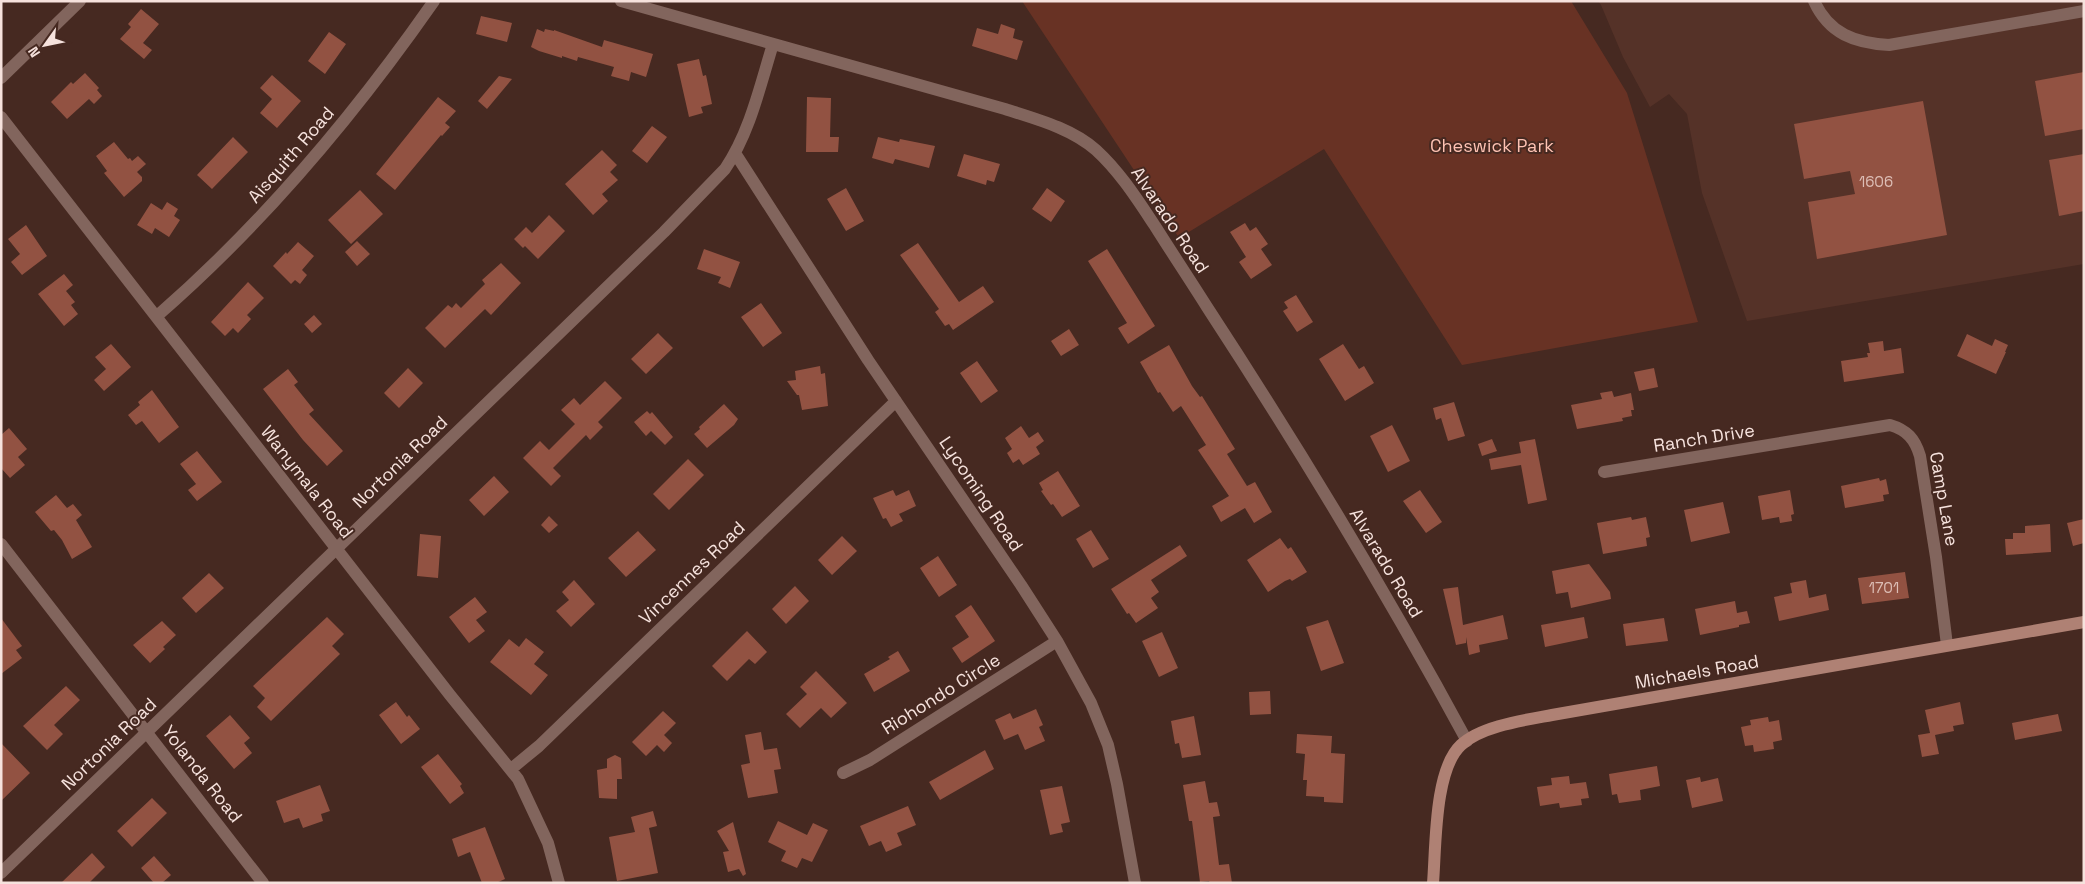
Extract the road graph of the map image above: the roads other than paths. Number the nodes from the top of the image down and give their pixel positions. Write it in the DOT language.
graph roads {
  1 [pos="80,1"];
  2 [pos="434,1"];
  3 [pos="621,1"];
  4 [pos="1814,1"];
  5 [pos="2084,11"];
  6 [pos="773,44"];
  7 [pos="1,78"];
  8 [pos="1,117"];
  9 [pos="735,153"];
  10 [pos="157,316"];
  11 [pos="896,401"];
  12 [pos="1810,438"];
  13 [pos="1604,472"];
  14 [pos="1,544"];
  15 [pos="336,548"];
  16 [pos="2084,622"];
  17 [pos="1057,641"];
  18 [pos="1947,645"];
  19 [pos="147,732"];
  20 [pos="1467,741"];
  21 [pos="511,768"];
  22 [pos="844,773"];
  23 [pos="1,873"];
  24 [pos="264,883"];
  25 [pos="559,883"];
  26 [pos="1135,883"];
  27 [pos="1433,883"];
  1 -- 7 [label="street"];
  2 -- 10 [label="street, Aisquith Road"];
  3 -- 6 [label="street, Alvarado Road"];
  4 -- 5 [label="street"];
  6 -- 9 [label="street, Nortonia Road"];
  6 -- 20 [label="street, Alvarado Road"];
  8 -- 10 [label="street, Wanymala Road"];
  9 -- 11 [label="street, Lycoming Road"];
  9 -- 15 [label="street, Nortonia Road"];
  10 -- 15 [label="street, Wanymala Road"];
  11 -- 17 [label="street, Lycoming Road"];
  11 -- 21 [label="street, Vincennes Road"];
  12 -- 13 [label="street, Ranch Drive"];
  12 -- 18 [label="street, Camp Lane"];
  14 -- 19 [label="street, Yolanda Road"];
  15 -- 19 [label="street, Nortonia Road"];
  15 -- 21 [label="street, Wanymala Road"];
  16 -- 18 [label="street, Michaels Road"];
  17 -- 22 [label="street, Riohondo Circle"];
  17 -- 26 [label="street, Lycoming Road"];
  18 -- 20 [label="street, Michaels Road"];
  19 -- 23 [label="street, Nortonia Road"];
  19 -- 24 [label="street, Yolanda Road"];
  20 -- 27 [label="street, Michaels Road"];
  21 -- 25 [label="street, Wanymala Road"];
}
